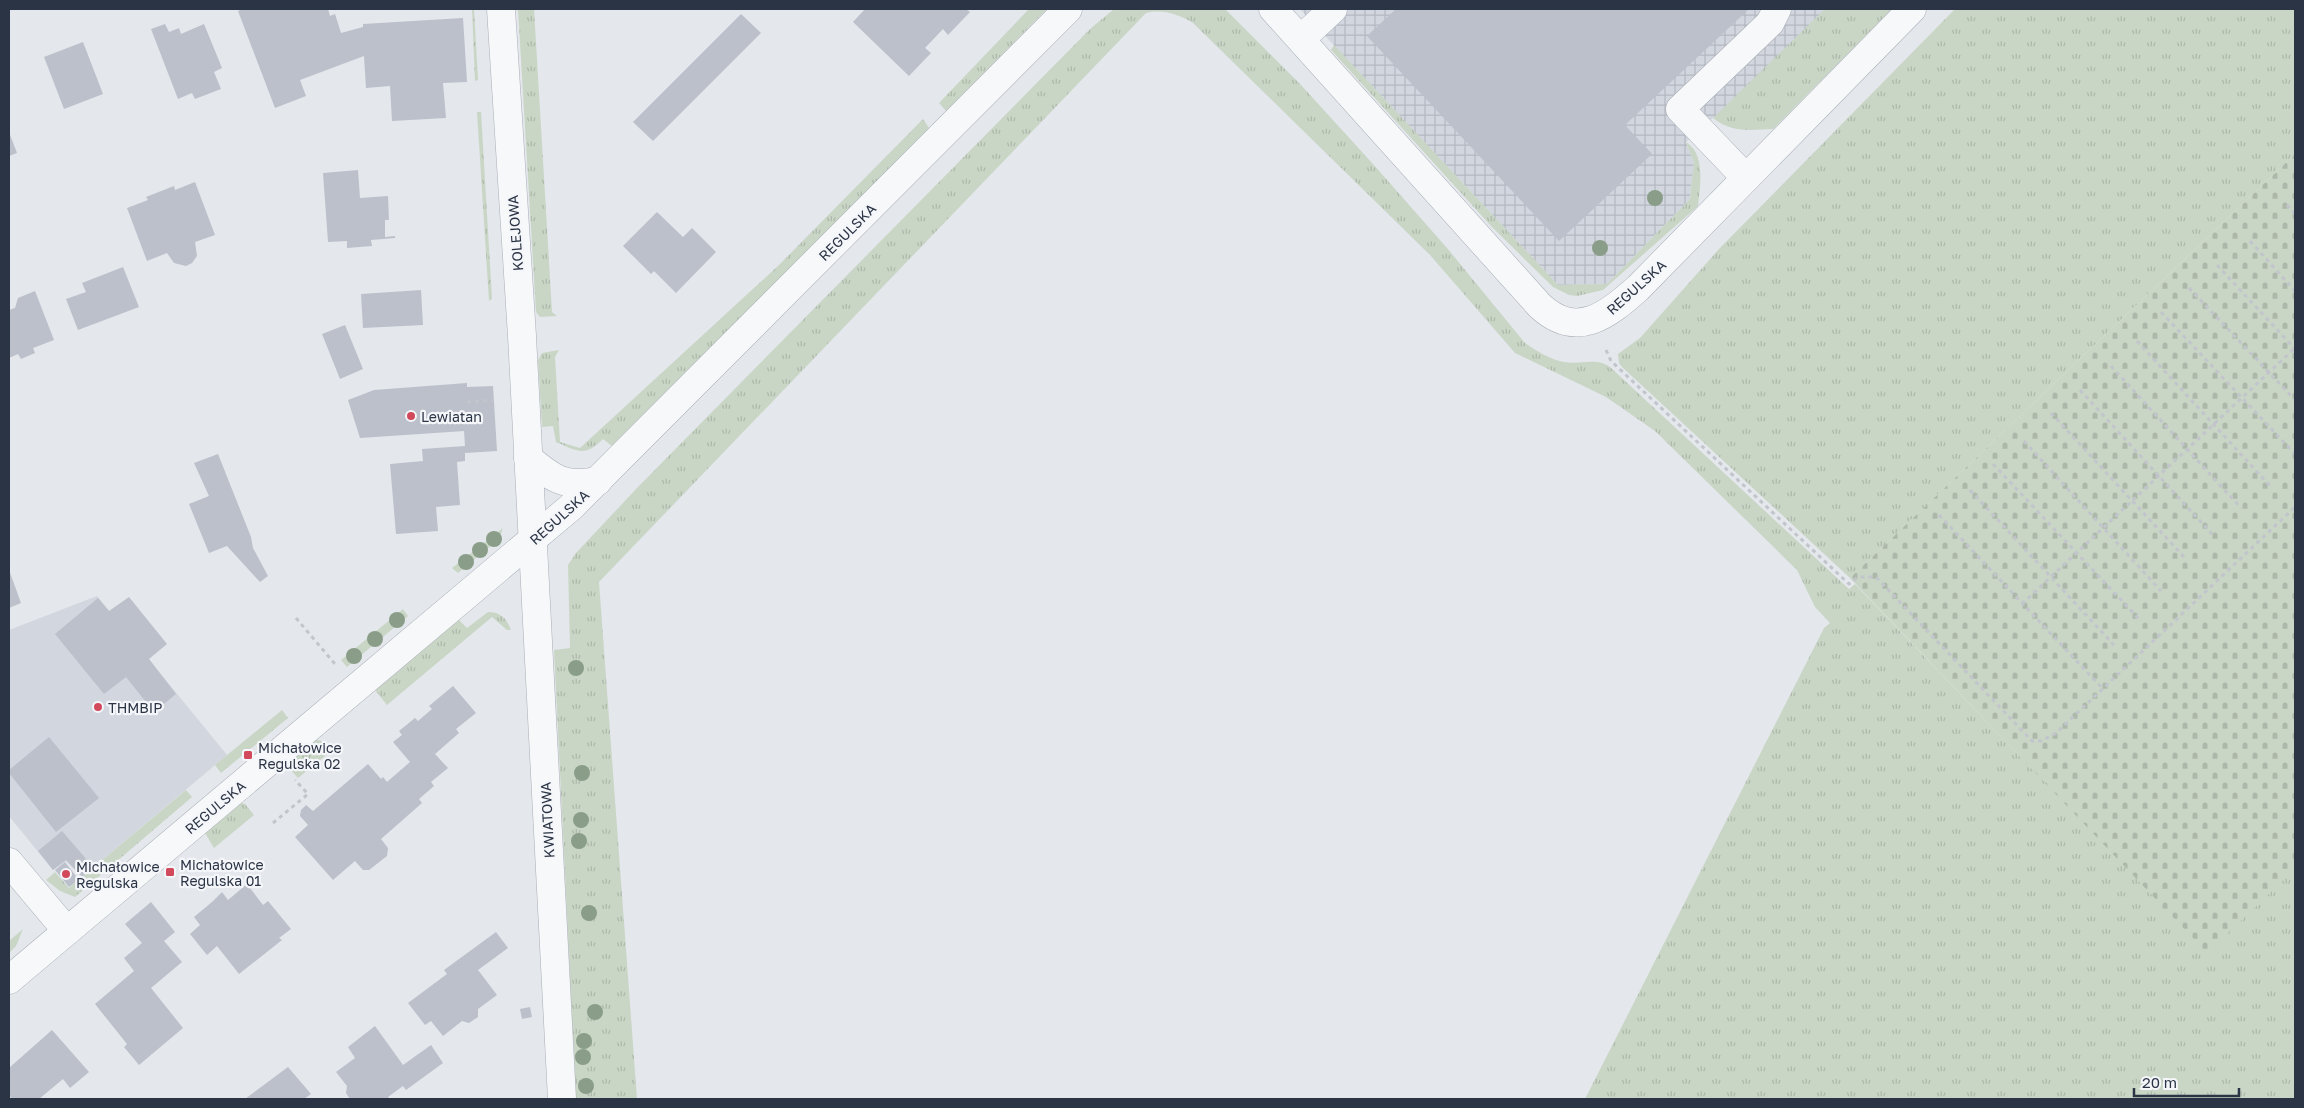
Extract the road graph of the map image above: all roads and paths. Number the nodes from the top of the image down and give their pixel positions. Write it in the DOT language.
graph roads {
  1 [pos="501,9"];
  2 [pos="1068,9"];
  3 [pos="1273,9"];
  4 [pos="1334,9"];
  5 [pos="1777,9"];
  6 [pos="1912,9"];
  7 [pos="1301,39"];
  8 [pos="1746,178"];
  9 [pos="2287,205"];
  10 [pos="2295,214"];
  11 [pos="2250,241"];
  12 [pos="2217,265"];
  13 [pos="2189,288"];
  14 [pos="2295,291"];
  15 [pos="2161,312"];
  16 [pos="2137,341"];
  17 [pos="1613,347"];
  18 [pos="2295,349"];
  19 [pos="1606,350"];
  20 [pos="1597,352"];
  21 [pos="2111,366"];
  22 [pos="2269,373"];
  23 [pos="2080,390"];
  24 [pos="2242,398"];
  25 [pos="502,399"];
  26 [pos="2295,400"];
  27 [pos="467,402"];
  28 [pos="2051,414"];
  29 [pos="2214,424"];
  30 [pos="2024,441"];
  31 [pos="2188,449"];
  32 [pos="2295,454"];
  33 [pos="528,458"];
  34 [pos="1993,464"];
  35 [pos="2159,476"];
  36 [pos="598,481"];
  37 [pos="2270,486"];
  38 [pos="1970,490"];
  39 [pos="2133,501"];
  40 [pos="2295,507"];
  41 [pos="2242,508"];
  42 [pos="1940,515"];
  43 [pos="2104,528"];
  44 [pos="2212,534"];
  45 [pos="532,541"];
  46 [pos="2077,553"];
  47 [pos="2185,558"];
  48 [pos="2051,578"];
  49 [pos="2162,591"];
  50 [pos="2022,604"];
  51 [pos="296,618"];
  52 [pos="2138,618"];
  53 [pos="2114,645"];
  54 [pos="340,670"];
  55 [pos="2103,689"];
  56 [pos="295,780"];
  57 [pos="273,823"];
  58 [pos="9,862"];
  59 [pos="68,931"];
  60 [pos="9,980"];
  61 [pos="562,1099"];
  1 -- 33 [label="street, KOLEJOWA"];
  2 -- 36 [label="street, REGULSKA"];
  3 -- 7 [label="street, REGULSKA"];
  4 -- 7 [label="street"];
  5 -- 8 [label="street"];
  6 -- 8 [label="street, REGULSKA"];
  7 -- 8 [label="street, REGULSKA"];
  9 -- 10 [label="path"];
  11 -- 14 [label="path"];
  12 -- 18 [label="path"];
  13 -- 22 [label="path"];
  15 -- 24 [label="path"];
  16 -- 29 [label="path"];
  17 -- 19 [label="path"];
  18 -- 22 [label="path"];
  19 -- 20 [label="path"];
  19 -- 55 [label="path"];
  21 -- 31 [label="path"];
  22 -- 24 [label="path"];
  22 -- 26 [label="path"];
  23 -- 35 [label="path"];
  24 -- 29 [label="path"];
  24 -- 32 [label="path"];
  25 -- 27 [label="path"];
  28 -- 39 [label="path"];
  29 -- 31 [label="path"];
  29 -- 37 [label="path"];
  30 -- 43 [label="path"];
  31 -- 35 [label="path"];
  31 -- 41 [label="path"];
  33 -- 36 [label="street"];
  33 -- 45 [label="street, KOLEJOWA"];
  34 -- 46 [label="path"];
  35 -- 39 [label="path"];
  35 -- 44 [label="path"];
  36 -- 45 [label="street, REGULSKA"];
  38 -- 48 [label="path"];
  39 -- 43 [label="path"];
  39 -- 47 [label="path"];
  40 -- 55 [label="path"];
  42 -- 50 [label="path"];
  43 -- 46 [label="path"];
  43 -- 49 [label="path"];
  45 -- 59 [label="street, REGULSKA"];
  45 -- 61 [label="street, KWIATOWA"];
  46 -- 48 [label="path"];
  46 -- 52 [label="path"];
  48 -- 50 [label="path"];
  48 -- 53 [label="path"];
  50 -- 55 [label="path"];
  51 -- 54 [label="path"];
  56 -- 57 [label="path"];
  58 -- 59 [label="street"];
  59 -- 60 [label="street, REGULSKA"];
}
